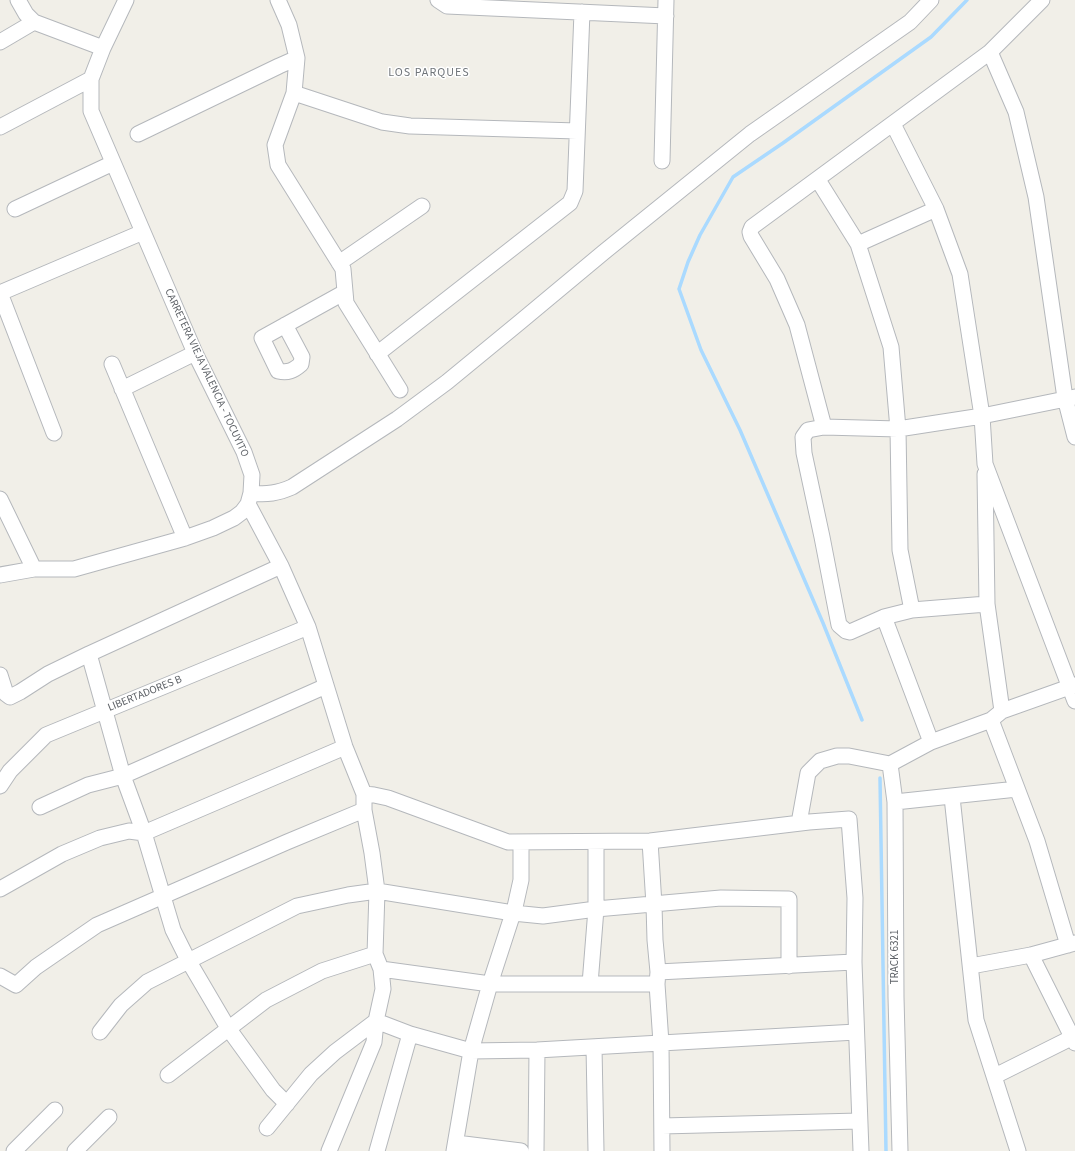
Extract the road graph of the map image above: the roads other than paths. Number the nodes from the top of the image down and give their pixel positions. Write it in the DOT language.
graph roads {
  1 [pos="18,0"];
  2 [pos="126,0"];
  3 [pos="278,0"];
  4 [pos="438,0"];
  5 [pos="666,0"];
  6 [pos="931,0"];
  7 [pos="1042,0"];
  8 [pos="582,12"];
  9 [pos="666,16"];
  10 [pos="34,22"];
  11 [pos="0,42"];
  12 [pos="103,48"];
  13 [pos="990,52"];
  14 [pos="297,58"];
  15 [pos="91,79"];
  16 [pos="294,92"];
  17 [pos="893,124"];
  18 [pos="0,127"];
  19 [pos="577,131"];
  20 [pos="138,134"];
  21 [pos="662,161"];
  22 [pos="113,163"];
  23 [pos="818,180"];
  24 [pos="422,206"];
  25 [pos="15,209"];
  26 [pos="936,209"];
  27 [pos="143,232"];
  28 [pos="858,244"];
  29 [pos="339,263"];
  30 [pos="345,292"];
  31 [pos="0,293"];
  32 [pos="285,326"];
  33 [pos="195,353"];
  34 [pos="377,354"];
  35 [pos="112,364"];
  36 [pos="122,389"];
  37 [pos="400,390"];
  38 [pos="1070,398"];
  39 [pos="982,416"];
  40 [pos="824,427"];
  41 [pos="898,429"];
  42 [pos="54,433"];
  43 [pos="1075,437"];
  44 [pos="985,464"];
  45 [pos="0,499"];
  46 [pos="250,499"];
  47 [pos="185,538"];
  48 [pos="281,566"];
  49 [pos="34,569"];
  50 [pos="0,575"];
  51 [pos="986,604"];
  52 [pos="912,610"];
  53 [pos="884,618"];
  54 [pos="308,627"];
  55 [pos="89,654"];
  56 [pos="0,675"];
  57 [pos="326,686"];
  58 [pos="1073,692"];
  59 [pos="105,711"];
  60 [pos="997,716"];
  61 [pos="931,742"];
  62 [pos="345,747"];
  63 [pos="890,764"];
  64 [pos="123,776"];
  65 [pos="0,786"];
  66 [pos="1017,789"];
  67 [pos="364,794"];
  68 [pos="952,797"];
  69 [pos="895,802"];
  70 [pos="40,808"];
  71 [pos="364,810"];
  72 [pos="799,823"];
  73 [pos="144,833"];
  74 [pos="650,841"];
  75 [pos="521,842"];
  76 [pos="596,842"];
  77 [pos="0,889"];
  78 [pos="377,891"];
  79 [pos="163,896"];
  80 [pos="654,905"];
  81 [pos="596,909"];
  82 [pos="513,913"];
  83 [pos="1072,944"];
  84 [pos="375,954"];
  85 [pos="1031,955"];
  86 [pos="188,960"];
  87 [pos="854,962"];
  88 [pos="789,966"];
  89 [pos="971,966"];
  90 [pos="381,969"];
  91 [pos="0,976"];
  92 [pos="657,978"];
  93 [pos="490,984"];
  94 [pos="590,984"];
  95 [pos="376,1021"];
  96 [pos="228,1028"];
  97 [pos="100,1032"];
  98 [pos="856,1032"];
  99 [pos="410,1034"];
  100 [pos="1074,1038"];
  101 [pos="661,1043"];
  102 [pos="594,1047"];
  103 [pos="537,1050"];
  104 [pos="471,1051"];
  105 [pos="168,1075"];
  106 [pos="995,1076"];
  107 [pos="287,1104"];
  108 [pos="55,1110"];
  109 [pos="109,1117"];
  110 [pos="860,1121"];
  111 [pos="662,1126"];
  112 [pos="267,1128"];
  113 [pos="455,1147"];
  114 [pos="14,1151"];
  115 [pos="75,1151"];
  116 [pos="329,1151"];
  117 [pos="377,1151"];
  118 [pos="521,1151"];
  119 [pos="536,1151"];
  120 [pos="596,1151"];
  121 [pos="662,1151"];
  122 [pos="861,1151"];
  123 [pos="900,1151"];
  124 [pos="1018,1151"];
  1 -- 10 [label="street"];
  2 -- 12 [label="street, CARRETERA VIEJA VALENCIA - TOCUYITO"];
  3 -- 14 [label="street"];
  4 -- 8 [label="street"];
  5 -- 9 [label="street"];
  6 -- 46 [label="street"];
  7 -- 13 [label="street"];
  8 -- 9 [label="street"];
  8 -- 19 [label="street"];
  9 -- 21 [label="street"];
  10 -- 11 [label="street"];
  10 -- 12 [label="street"];
  12 -- 15 [label="street, CARRETERA VIEJA VALENCIA - TOCUYITO"];
  13 -- 17 [label="street"];
  13 -- 38 [label="street"];
  14 -- 16 [label="street"];
  14 -- 20 [label="street"];
  15 -- 18 [label="street"];
  15 -- 22 [label="street, CARRETERA VIEJA VALENCIA - TOCUYITO"];
  16 -- 19 [label="street"];
  16 -- 29 [label="street"];
  17 -- 23 [label="street"];
  17 -- 26 [label="street"];
  19 -- 34 [label="street"];
  22 -- 25 [label="street"];
  22 -- 27 [label="street, CARRETERA VIEJA VALENCIA - TOCUYITO"];
  23 -- 28 [label="street"];
  23 -- 40 [label="street"];
  24 -- 29 [label="street"];
  26 -- 28 [label="street"];
  26 -- 39 [label="street"];
  27 -- 31 [label="street"];
  27 -- 33 [label="street, CARRETERA VIEJA VALENCIA - TOCUYITO"];
  28 -- 41 [label="street"];
  29 -- 30 [label="street"];
  30 -- 32 [label="street"];
  30 -- 34 [label="street"];
  31 -- 42 [label="street"];
  33 -- 36 [label="street"];
  33 -- 46 [label="street, CARRETERA VIEJA VALENCIA - TOCUYITO"];
  34 -- 37 [label="street"];
  35 -- 36 [label="street"];
  36 -- 47 [label="street"];
  38 -- 39 [label="street"];
  38 -- 43 [label="street"];
  39 -- 41 [label="street"];
  39 -- 44 [label="street"];
  40 -- 41 [label="street"];
  40 -- 53 [label="street"];
  41 -- 52 [label="street"];
  44 -- 51 [label="street"];
  44 -- 58 [label="street"];
  45 -- 49 [label="street"];
  46 -- 47 [label="street"];
  46 -- 48 [label="street"];
  47 -- 49 [label="street"];
  48 -- 54 [label="street"];
  48 -- 55 [label="street"];
  49 -- 50 [label="street"];
  51 -- 52 [label="street"];
  51 -- 60 [label="street"];
  52 -- 53 [label="street"];
  53 -- 61 [label="street"];
  54 -- 57 [label="street"];
  54 -- 59 [label="street, LIBERTADORES B"];
  55 -- 56 [label="street"];
  55 -- 59 [label="street"];
  57 -- 62 [label="street"];
  57 -- 64 [label="street"];
  58 -- 60 [label="street"];
  59 -- 64 [label="street"];
  59 -- 65 [label="street, LIBERTADORES B"];
  60 -- 61 [label="street"];
  60 -- 66 [label="street"];
  61 -- 63 [label="street"];
  62 -- 67 [label="street"];
  62 -- 73 [label="street"];
  63 -- 69 [label="street, TRACK 6321"];
  63 -- 72 [label="street"];
  64 -- 70 [label="street"];
  64 -- 73 [label="street"];
  66 -- 68 [label="street"];
  66 -- 83 [label="street"];
  67 -- 71 [label="street"];
  67 -- 75 [label="street"];
  68 -- 69 [label="street"];
  68 -- 89 [label="street"];
  69 -- 123 [label="street, TRACK 6321"];
  71 -- 78 [label="street"];
  71 -- 79 [label="street"];
  72 -- 74 [label="street"];
  72 -- 87 [label="street"];
  73 -- 77 [label="street"];
  73 -- 79 [label="street"];
  74 -- 76 [label="street"];
  74 -- 80 [label="street"];
  75 -- 76 [label="street"];
  75 -- 82 [label="street"];
  76 -- 81 [label="street"];
  78 -- 82 [label="street"];
  78 -- 84 [label="street"];
  78 -- 86 [label="street"];
  79 -- 86 [label="street"];
  79 -- 91 [label="street"];
  80 -- 81 [label="street"];
  80 -- 88 [label="street"];
  80 -- 92 [label="street"];
  81 -- 82 [label="street"];
  81 -- 94 [label="street"];
  82 -- 93 [label="street"];
  83 -- 85 [label="street"];
  84 -- 90 [label="street"];
  84 -- 96 [label="street"];
  85 -- 89 [label="street"];
  85 -- 100 [label="street"];
  86 -- 96 [label="street"];
  86 -- 97 [label="street"];
  87 -- 88 [label="street"];
  87 -- 98 [label="street"];
  88 -- 92 [label="street"];
  89 -- 106 [label="street"];
  90 -- 93 [label="street"];
  90 -- 95 [label="street"];
  92 -- 94 [label="street"];
  92 -- 101 [label="street"];
  93 -- 94 [label="street"];
  93 -- 104 [label="street"];
  95 -- 99 [label="street"];
  95 -- 107 [label="street"];
  95 -- 116 [label="street"];
  96 -- 105 [label="street"];
  96 -- 107 [label="street"];
  98 -- 101 [label="street"];
  98 -- 110 [label="street"];
  99 -- 104 [label="street"];
  99 -- 117 [label="street"];
  100 -- 106 [label="street"];
  101 -- 102 [label="street"];
  101 -- 111 [label="street"];
  102 -- 103 [label="street"];
  102 -- 120 [label="street"];
  103 -- 104 [label="street"];
  103 -- 119 [label="street"];
  104 -- 113 [label="street"];
  106 -- 124 [label="street"];
  107 -- 112 [label="street"];
  108 -- 114 [label="street"];
  109 -- 115 [label="street"];
  110 -- 111 [label="street"];
  110 -- 122 [label="street"];
  111 -- 121 [label="street"];
  113 -- 118 [label="street"];
}
